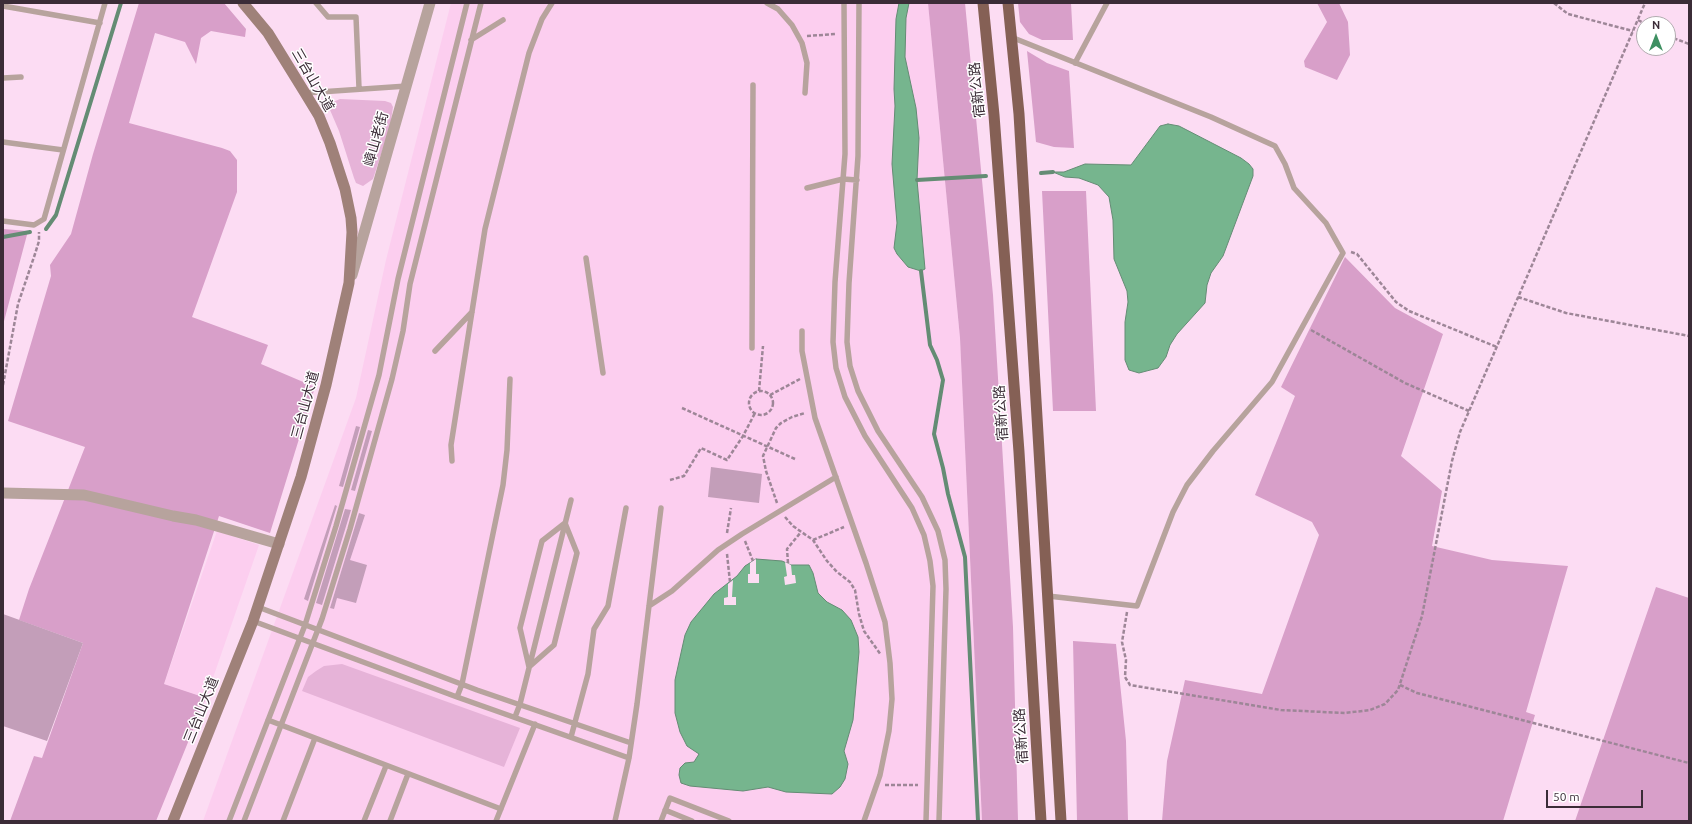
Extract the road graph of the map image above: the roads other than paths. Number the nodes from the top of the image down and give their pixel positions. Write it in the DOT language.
graph roads {
  1 [pos="105,3"];
  2 [pos="243,3"];
  3 [pos="316,3"];
  4 [pos="430,3"];
  5 [pos="467,3"];
  6 [pos="481,3"];
  7 [pos="552,3"];
  8 [pos="767,3"];
  9 [pos="844,3"];
  10 [pos="859,3"];
  11 [pos="983,3"];
  12 [pos="1008,3"];
  13 [pos="1107,3"];
  14 [pos="3,6"];
  15 [pos="503,20"];
  16 [pos="100,23"];
  17 [pos="1011,37"];
  18 [pos="471,40"];
  19 [pos="1075,62"];
  20 [pos="21,77"];
  21 [pos="3,78"];
  22 [pos="753,85"];
  23 [pos="407,86"];
  24 [pos="359,88"];
  25 [pos="305,92"];
  26 [pos="806,93"];
  27 [pos="3,142"];
  28 [pos="63,150"];
  29 [pos="843,179"];
  30 [pos="856,180"];
  31 [pos="807,188"];
  32 [pos="3,221"];
  33 [pos="586,258"];
  34 [pos="349,283"];
  35 [pos="472,312"];
  36 [pos="802,331"];
  37 [pos="752,348"];
  38 [pos="435,351"];
  39 [pos="603,373"];
  40 [pos="510,379"];
  41 [pos="452,461"];
  42 [pos="836,478"];
  43 [pos="3,493"];
  44 [pos="571,500"];
  45 [pos="626,508"];
  46 [pos="660,508"];
  47 [pos="565,523"];
  48 [pos="279,544"];
  49 [pos="1048,596"];
  50 [pos="649,606"];
  51 [pos="258,607"];
  52 [pos="253,621"];
  53 [pos="305,625"];
  54 [pos="318,630"];
  55 [pos="300,638"];
  56 [pos="313,642"];
  57 [pos="529,667"];
  58 [pos="462,684"];
  59 [pos="457,697"];
  60 [pos="520,704"];
  61 [pos="515,717"];
  62 [pos="268,720"];
  63 [pos="535,724"];
  64 [pos="574,724"];
  65 [pos="281,725"];
  66 [pos="570,737"];
  67 [pos="316,738"];
  68 [pos="631,744"];
  69 [pos="629,758"];
  70 [pos="386,766"];
  71 [pos="408,774"];
  72 [pos="501,809"];
  73 [pos="665,810"];
  74 [pos="173,821"];
  75 [pos="229,821"];
  76 [pos="244,821"];
  77 [pos="283,821"];
  78 [pos="364,821"];
  79 [pos="390,821"];
  80 [pos="496,821"];
  81 [pos="615,821"];
  82 [pos="661,821"];
  83 [pos="692,821"];
  84 [pos="729,821"];
  85 [pos="864,821"];
  86 [pos="926,821"];
  87 [pos="939,821"];
  88 [pos="1041,821"];
  89 [pos="1061,821"];
  1 -- 16 [label="lane"];
  2 -- 25 [label="main road, 三台山大道"];
  3 -- 24 [label="lane"];
  4 -- 23 [label="street, 嶂山老街"];
  5 -- 53 [label="lane"];
  6 -- 18 [label="lane"];
  7 -- 35 [label="lane"];
  8 -- 26 [label="lane"];
  9 -- 29 [label="lane"];
  10 -- 30 [label="lane"];
  11 -- 88 [label="highway, 宿新公路"];
  12 -- 17 [label="highway"];
  13 -- 19 [label="lane"];
  14 -- 16 [label="lane"];
  15 -- 18 [label="lane"];
  16 -- 28 [label="lane"];
  17 -- 19 [label="lane"];
  17 -- 49 [label="highway"];
  18 -- 54 [label="lane"];
  19 -- 49 [label="lane"];
  20 -- 21 [label="lane"];
  22 -- 37 [label="lane"];
  23 -- 24 [label="lane"];
  23 -- 34 [label="street, 嶂山老街"];
  24 -- 25 [label="lane"];
  25 -- 34 [label="main road, 三台山大道"];
  27 -- 28 [label="lane"];
  28 -- 32 [label="lane"];
  29 -- 30 [label="lane"];
  29 -- 31 [label="lane"];
  29 -- 86 [label="lane"];
  30 -- 87 [label="lane"];
  33 -- 39 [label="lane"];
  34 -- 48 [label="main road, 三台山大道"];
  35 -- 38 [label="lane"];
  35 -- 41 [label="lane"];
  36 -- 42 [label="lane"];
  40 -- 58 [label="lane"];
  42 -- 50 [label="lane"];
  42 -- 85 [label="lane"];
  43 -- 48 [label="street"];
  44 -- 47 [label="lane"];
  45 -- 64 [label="lane"];
  46 -- 50 [label="lane"];
  47 -- 57 [label="lane"];
  47 -- 57 [label="lane"];
  47 -- 57 [label="lane"];
  48 -- 51 [label="main road, 三台山大道"];
  49 -- 89 [label="highway"];
  50 -- 68 [label="lane"];
  51 -- 52 [label="main road, 三台山大道"];
  51 -- 53 [label="lane"];
  52 -- 55 [label="lane"];
  52 -- 74 [label="main road, 三台山大道"];
  53 -- 54 [label="lane"];
  53 -- 55 [label="lane"];
  54 -- 56 [label="lane"];
  54 -- 58 [label="lane"];
  55 -- 56 [label="lane"];
  55 -- 62 [label="lane"];
  56 -- 59 [label="lane"];
  56 -- 65 [label="lane"];
  57 -- 60 [label="lane"];
  58 -- 59 [label="lane"];
  58 -- 60 [label="lane"];
  59 -- 61 [label="lane"];
  60 -- 61 [label="lane"];
  60 -- 64 [label="lane"];
  61 -- 63 [label="lane"];
  62 -- 65 [label="lane"];
  62 -- 75 [label="lane"];
  63 -- 66 [label="lane"];
  63 -- 72 [label="lane"];
  64 -- 66 [label="lane"];
  64 -- 68 [label="lane"];
  65 -- 67 [label="lane"];
  65 -- 76 [label="lane"];
  66 -- 69 [label="lane"];
  67 -- 70 [label="lane"];
  67 -- 77 [label="lane"];
  68 -- 69 [label="lane"];
  69 -- 81 [label="lane"];
  70 -- 71 [label="lane"];
  70 -- 78 [label="lane"];
  71 -- 72 [label="lane"];
  71 -- 79 [label="lane"];
  72 -- 80 [label="lane"];
  73 -- 82 [label="lane"];
  73 -- 83 [label="lane"];
  73 -- 84 [label="lane"];
}
